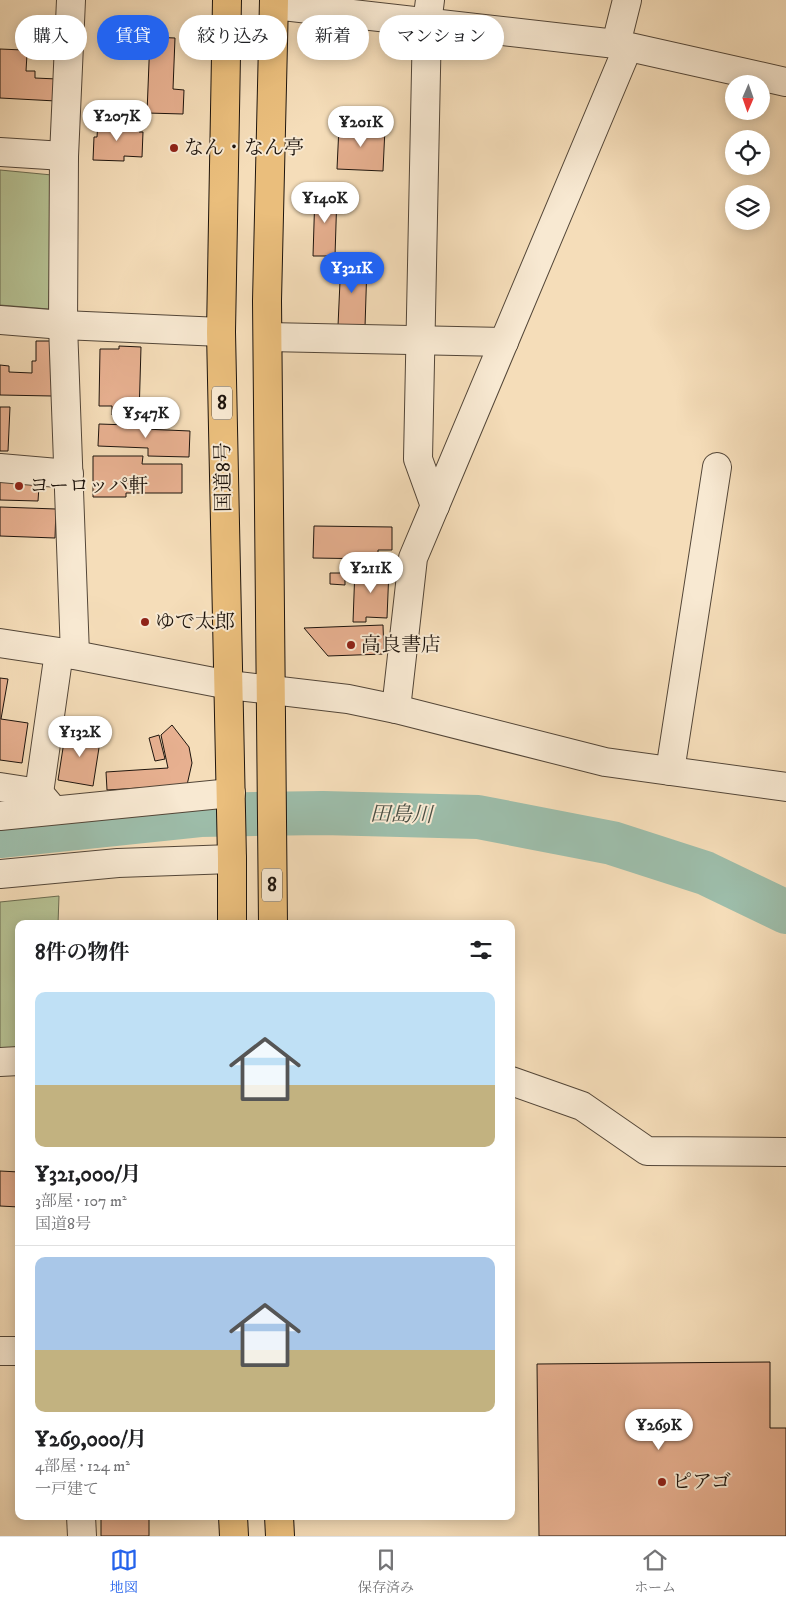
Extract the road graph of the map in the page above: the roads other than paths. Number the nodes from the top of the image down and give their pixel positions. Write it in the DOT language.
graph roads {
  1 [pos="71,0"];
  2 [pos="227,0"];
  3 [pos="627,0"];
  4 [pos="274,3"];
  5 [pos="428,11"];
  6 [pos="622,46"];
  7 [pos="786,82"];
  8 [pos="0,152"];
  9 [pos="64,156"];
  10 [pos="0,320"];
  11 [pos="63,325"];
  12 [pos="220,332"];
  13 [pos="268,337"];
  14 [pos="420,341"];
  15 [pos="504,342"];
  16 [pos="717,467"];
  17 [pos="0,468"];
  18 [pos="69,474"];
  19 [pos="435,506"];
  20 [pos="0,643"];
  21 [pos="67,653"];
  22 [pos="228,685"];
  23 [pos="270,690"];
  24 [pos="396,709"];
  25 [pos="670,771"];
  26 [pos="0,787"];
  27 [pos="786,787"];
  28 [pos="231,799"];
  29 [pos="47,802"];
  30 [pos="0,816"];
  31 [pos="232,854"];
  32 [pos="0,874"];
  33 [pos="232,920"];
  34 [pos="272,920"];
  35 [pos="15,1061"];
  36 [pos="0,1062"];
  37 [pos="515,1082"];
  38 [pos="786,1152"];
  39 [pos="0,1351"];
  40 [pos="15,1351"];
  41 [pos="81,1520"];
  42 [pos="234,1520"];
  43 [pos="279,1520"];
  44 [pos="82,1536"];
  45 [pos="234,1536"];
  46 [pos="280,1536"];
  1 -- 9 [label="street"];
  2 -- 12 [label="highway, 国道8号 / 8"];
  3 -- 6 [label="street"];
  4 -- 5 [label="street"];
  4 -- 13 [label="highway, 8"];
  5 -- 6 [label="street"];
  5 -- 14 [label="street"];
  6 -- 7 [label="street"];
  6 -- 15 [label="street"];
  8 -- 9 [label="street"];
  9 -- 11 [label="street"];
  10 -- 11 [label="street"];
  11 -- 12 [label="street"];
  11 -- 18 [label="street"];
  12 -- 22 [label="highway, 国道8号 / 8"];
  13 -- 14 [label="street"];
  13 -- 23 [label="highway, 8"];
  14 -- 15 [label="street"];
  14 -- 19 [label="street"];
  15 -- 19 [label="street"];
  16 -- 25 [label="street"];
  17 -- 18 [label="street"];
  18 -- 21 [label="street"];
  19 -- 24 [label="street"];
  20 -- 21 [label="street"];
  21 -- 22 [label="street"];
  21 -- 29 [label="street"];
  22 -- 23 [label="street"];
  22 -- 28 [label="highway, 国道8号 / 8"];
  23 -- 24 [label="street"];
  23 -- 34 [label="highway, 8"];
  24 -- 25 [label="street"];
  25 -- 27 [label="street"];
  26 -- 29 [label="street"];
  28 -- 29 [label="street"];
  28 -- 31 [label="highway, 国道8号 / 8"];
  29 -- 30 [label="street"];
  31 -- 32 [label="street"];
  31 -- 33 [label="highway, 国道8号 / 8"];
  35 -- 36 [label="street"];
  37 -- 38 [label="street"];
  39 -- 40 [label="street"];
  41 -- 44 [label="street"];
  42 -- 45 [label="highway"];
  43 -- 46 [label="highway"];
}
